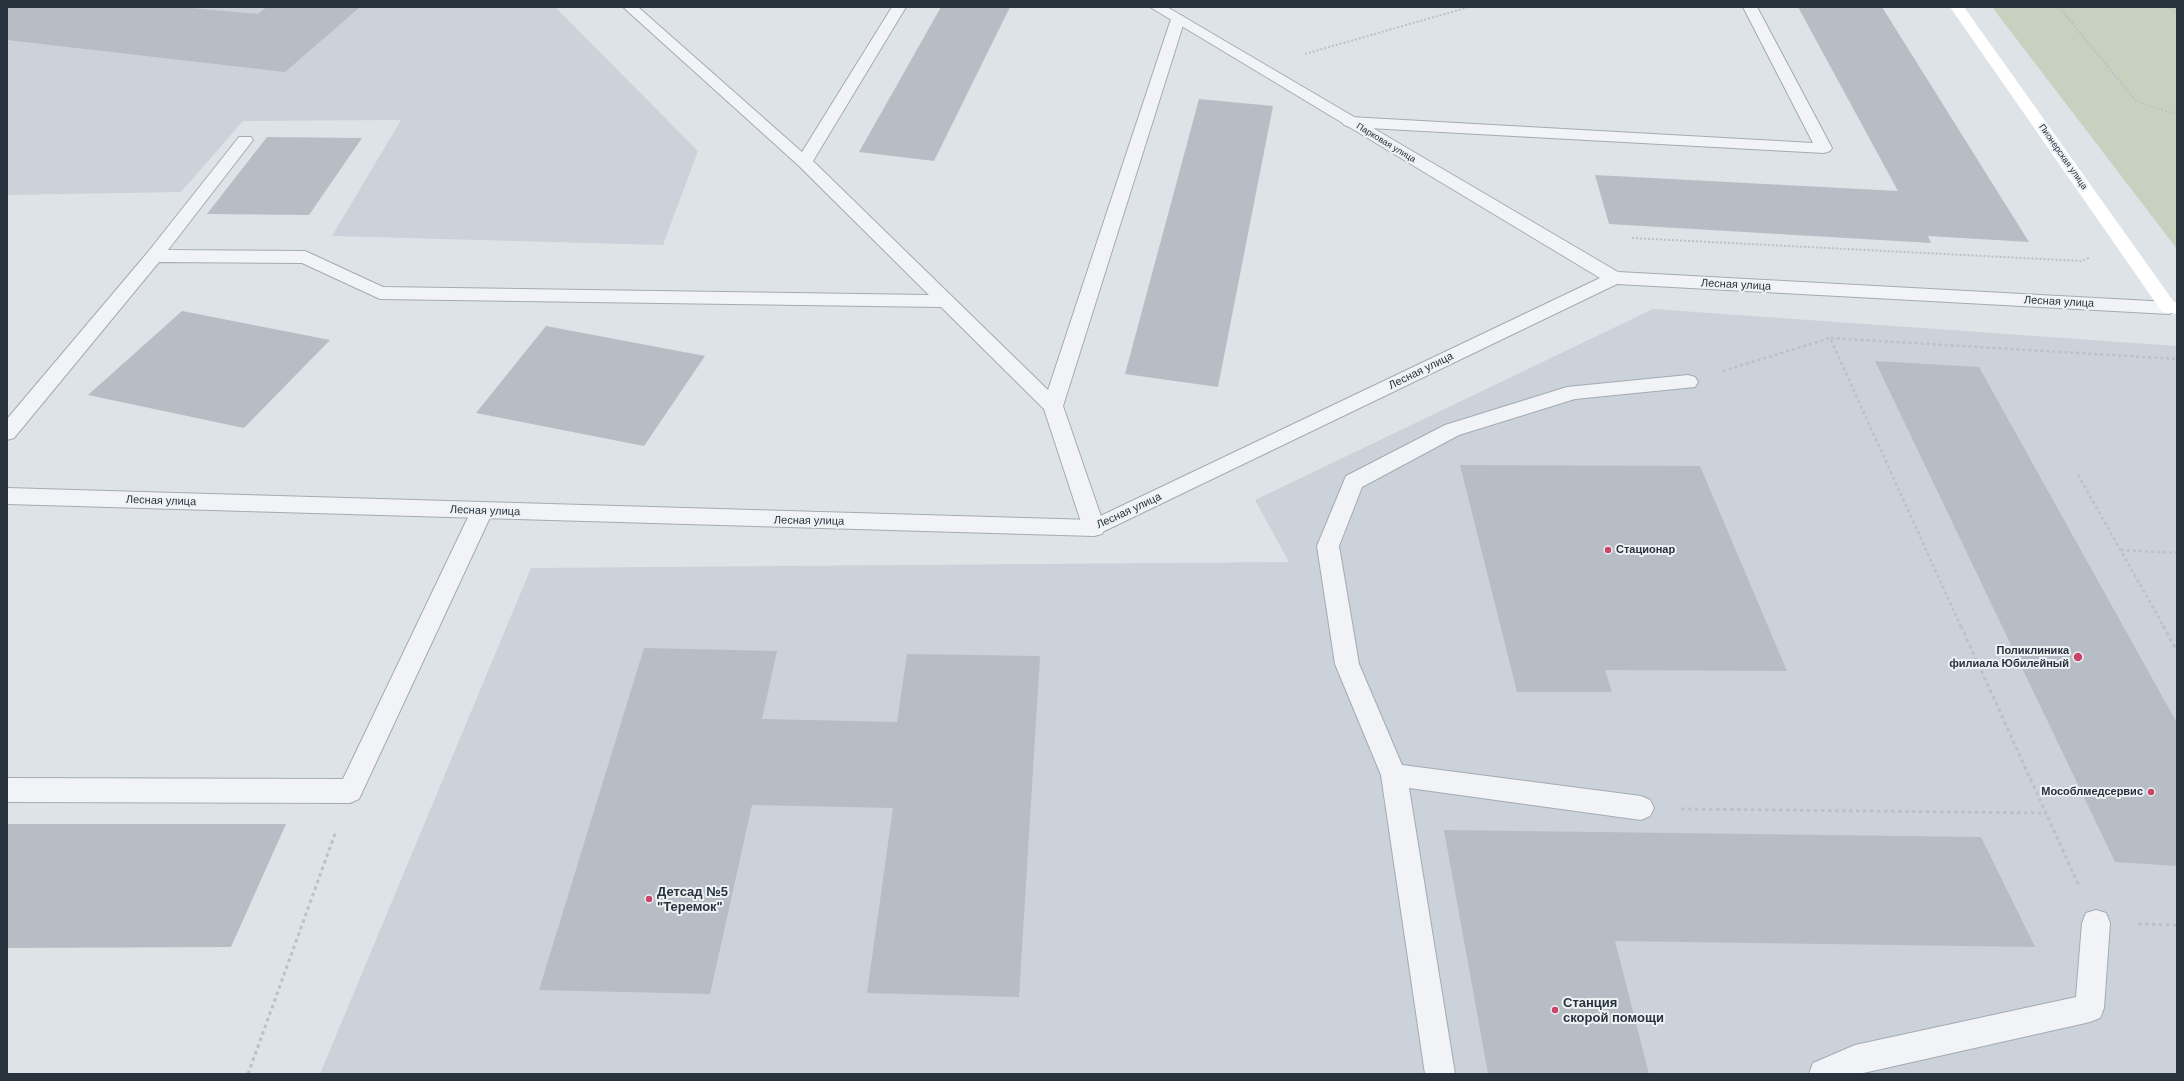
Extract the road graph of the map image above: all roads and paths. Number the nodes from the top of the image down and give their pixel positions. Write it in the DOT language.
graph roads {
  1 [pos="630,7"];
  2 [pos="899,7"];
  3 [pos="1158,7"];
  4 [pos="1469,7"];
  5 [pos="1750,7"];
  6 [pos="1957,7"];
  7 [pos="2059,7"];
  8 [pos="2170,7"];
  9 [pos="2177,14"];
  10 [pos="1178,19"];
  11 [pos="1258,68"];
  12 [pos="2177,115"];
  13 [pos="1350,122"];
  14 [pos="245,140"];
  15 [pos="804,162"];
  16 [pos="1632,238"];
  17 [pos="154,256"];
  18 [pos="2133,256"];
  19 [pos="1614,278"];
  20 [pos="945,301"];
  21 [pos="2173,308"];
  22 [pos="1830,338"];
  23 [pos="2177,359"];
  24 [pos="1688,382"];
  25 [pos="1053,406"];
  26 [pos="7,433"];
  27 [pos="2078,475"];
  28 [pos="7,496"];
  29 [pos="482,511"];
  30 [pos="1094,528"];
  31 [pos="2120,550"];
  32 [pos="2177,553"];
  33 [pos="2177,650"];
  34 [pos="1394,775"];
  35 [pos="7,790"];
  36 [pos="350,791"];
  37 [pos="1641,808"];
  38 [pos="2046,813"];
  39 [pos="2096,923"];
  40 [pos="2177,924"];
  41 [pos="248,1074"];
  42 [pos="1440,1074"];
  43 [pos="1824,1074"];
  1 -- 15 [label="street"];
  2 -- 15 [label="street"];
  3 -- 10 [label="street, Парковая улица"];
  4 -- 11 [label="path"];
  5 -- 13 [label="street"];
  6 -- 18 [label="street, Пионерская улица"];
  7 -- 12 [label="path"];
  8 -- 9 [label="path"];
  10 -- 11 [label="street, Парковая улица"];
  10 -- 25 [label="street"];
  11 -- 13 [label="street, Парковая улица"];
  13 -- 19 [label="street, Парковая улица"];
  14 -- 17 [label="street"];
  15 -- 20 [label="street"];
  16 -- 18 [label="path"];
  17 -- 20 [label="street"];
  17 -- 26 [label="street"];
  18 -- 21 [label="street, Пионерская улица"];
  19 -- 21 [label="street, Лесная улица"];
  19 -- 30 [label="street, Лесная улица"];
  20 -- 25 [label="street"];
  22 -- 23 [label="path"];
  22 -- 24 [label="path"];
  22 -- 38 [label="path"];
  24 -- 34 [label="street"];
  25 -- 30 [label="street"];
  27 -- 31 [label="path"];
  28 -- 29 [label="street, Лесная улица"];
  29 -- 30 [label="street, Лесная улица"];
  29 -- 36 [label="street"];
  31 -- 32 [label="path"];
  31 -- 33 [label="path"];
  34 -- 37 [label="street"];
  34 -- 42 [label="street"];
  35 -- 36 [label="street"];
  36 -- 41 [label="path"];
  37 -- 38 [label="path"];
  38 -- 39 [label="path"];
  39 -- 40 [label="path"];
  39 -- 43 [label="street"];
}
